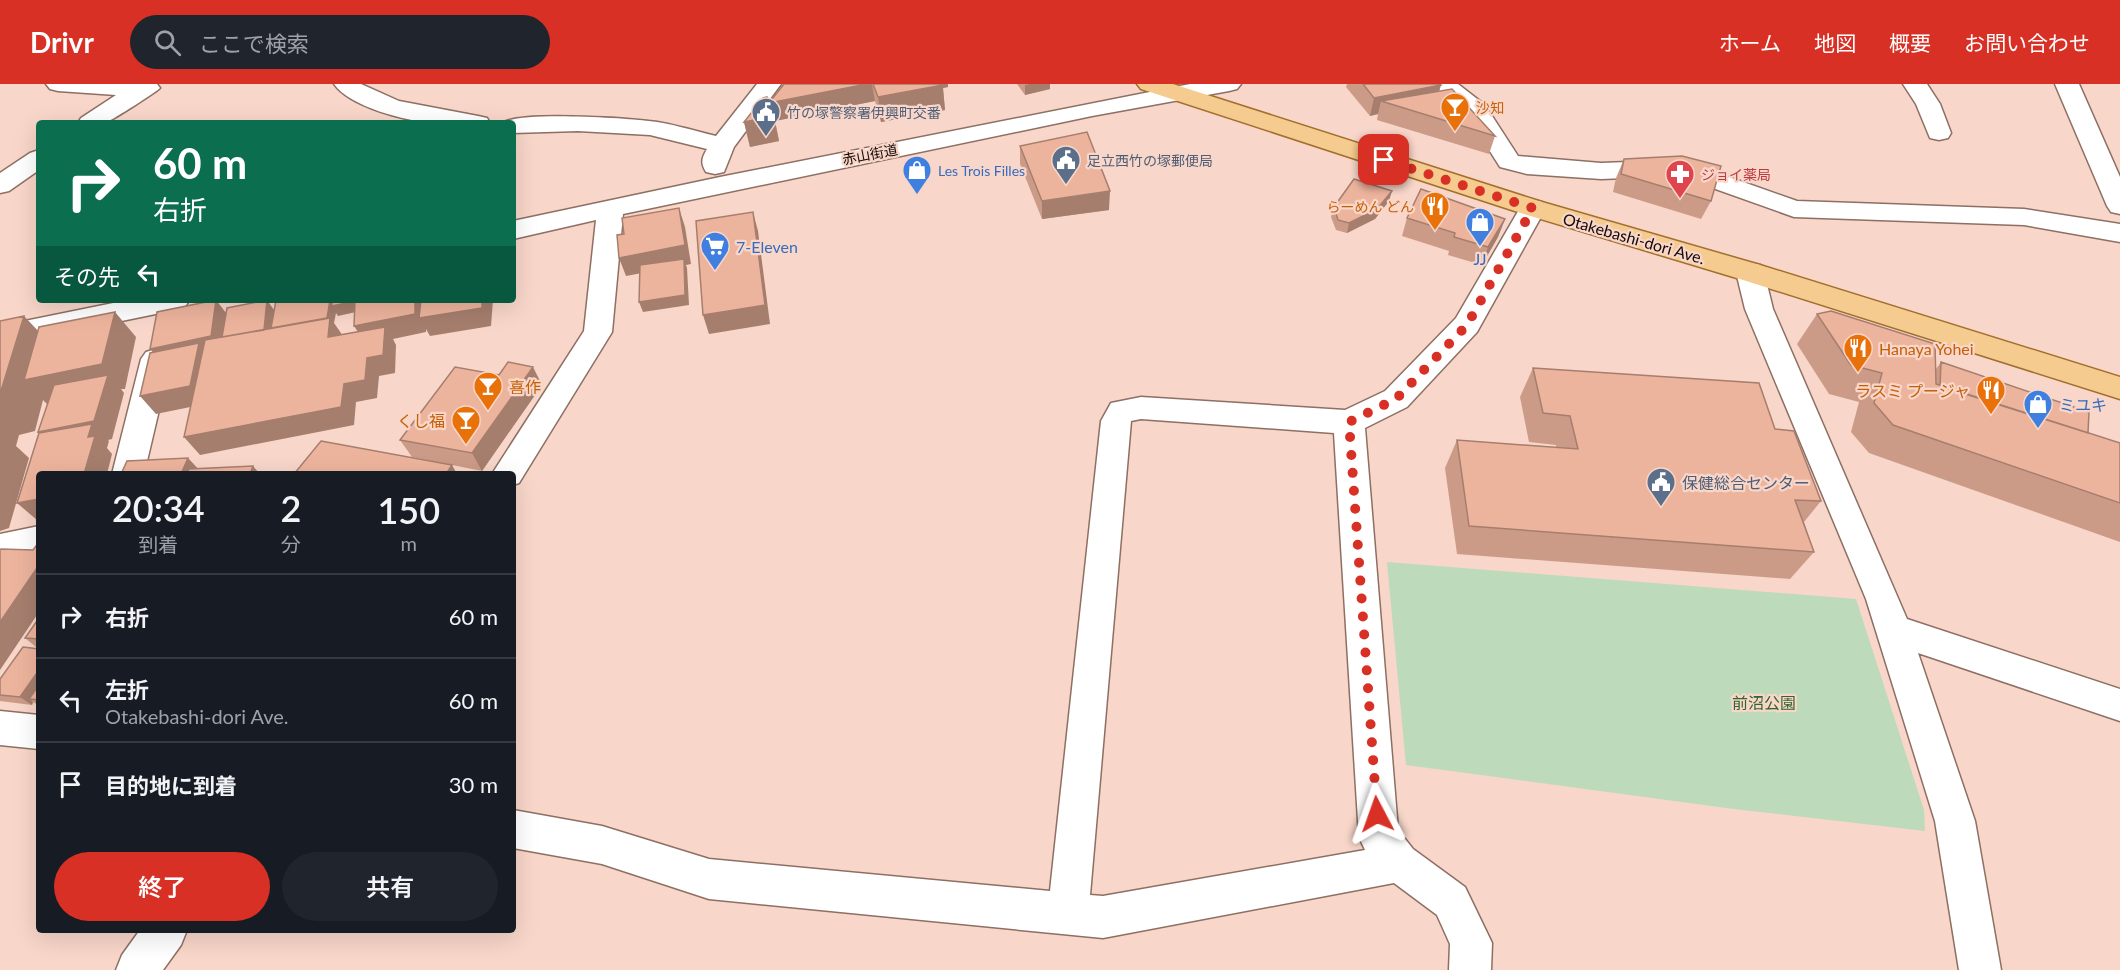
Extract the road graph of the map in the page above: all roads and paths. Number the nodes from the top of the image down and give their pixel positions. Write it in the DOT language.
graph roads {
  1 [pos="58,84"];
  2 [pos="346,84"];
  3 [pos="769,84"];
  4 [pos="1149,84"];
  5 [pos="1229,84"];
  6 [pos="1443,84"];
  7 [pos="1915,84"];
  8 [pos="2067,84"];
  9 [pos="151,87"];
  10 [pos="1180,94"];
  11 [pos="94,120"];
  12 [pos="459,120"];
  13 [pos="516,126"];
  14 [pos="1938,133"];
  15 [pos="722,145"];
  16 [pos="36,160"];
  17 [pos="0,185"];
  18 [pos="720,185"];
  19 [pos="2120,206"];
  20 [pos="1533,208"];
  21 [pos="610,210"];
  22 [pos="516,229"];
  23 [pos="2120,233"];
  24 [pos="1750,272"];
  25 [pos="167,316"];
  26 [pos="0,336"];
  27 [pos="2120,388"];
  28 [pos="1349,422"];
  29 [pos="129,471"];
  30 [pos="510,471"];
  31 [pos="36,540"];
  32 [pos="0,548"];
  33 [pos="1893,629"];
  34 [pos="2120,705"];
  35 [pos="0,728"];
  36 [pos="36,732"];
  37 [pos="516,830"];
  38 [pos="1399,863"];
  39 [pos="1068,913"];
  40 [pos="164,933"];
  41 [pos="137,970"];
  42 [pos="1470,970"];
  43 [pos="1980,970"];
  1 -- 9 [label="street"];
  2 -- 12 [label="street"];
  3 -- 15 [label="street"];
  4 -- 10 [label="main road, Otakebashi-dori Ave."];
  5 -- 10 [label="street, 赤山街道"];
  6 -- 23 [label="street"];
  7 -- 14 [label="street"];
  8 -- 19 [label="street"];
  9 -- 11 [label="street"];
  10 -- 18 [label="street, 赤山街道"];
  10 -- 20 [label="main road, Otakebashi-dori Ave."];
  13 -- 15 [label="street"];
  15 -- 18 [label="street"];
  16 -- 17 [label="street"];
  18 -- 21 [label="street, 赤山街道"];
  20 -- 24 [label="main road, Otakebashi-dori Ave."];
  20 -- 28 [label="street"];
  21 -- 22 [label="street, 赤山街道"];
  21 -- 30 [label="street"];
  24 -- 27 [label="main road, Otakebashi-dori Ave."];
  24 -- 33 [label="street"];
  25 -- 26 [label="street"];
  25 -- 29 [label="street"];
  28 -- 38 [label="street"];
  28 -- 39 [label="street"];
  31 -- 32 [label="street"];
  33 -- 34 [label="street"];
  33 -- 43 [label="street"];
  35 -- 36 [label="street"];
  37 -- 39 [label="street"];
  38 -- 39 [label="street"];
  38 -- 42 [label="street"];
  40 -- 41 [label="street"];
}
